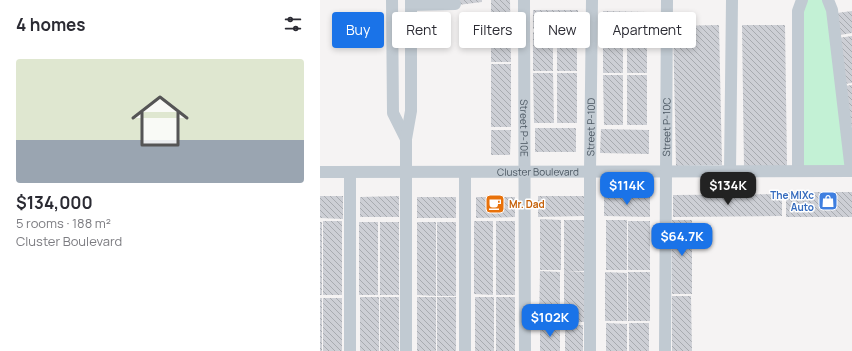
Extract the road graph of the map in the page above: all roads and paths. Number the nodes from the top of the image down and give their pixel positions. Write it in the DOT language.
graph roads {
  1 [pos="392,0"];
  2 [pos="524,0"];
  3 [pos="592,0"];
  4 [pos="667,0"];
  5 [pos="732,0"];
  6 [pos="802,0"];
  7 [pos="828,0"];
  8 [pos="411,2"];
  9 [pos="455,4"];
  10 [pos="406,139"];
  11 [pos="666,171"];
  12 [pos="730,171"];
  13 [pos="798,171"];
  14 [pos="852,171"];
  15 [pos="320,172"];
  16 [pos="350,172"];
  17 [pos="406,172"];
  18 [pos="465,172"];
  19 [pos="524,172"];
  20 [pos="590,172"];
  21 [pos="350,351"];
  22 [pos="406,351"];
  23 [pos="465,351"];
  24 [pos="525,351"];
  25 [pos="590,351"];
  26 [pos="665,351"];
  1 -- 10 [label="street"];
  2 -- 19 [label="street, Street P-10E"];
  3 -- 20 [label="street, Street P-10D"];
  4 -- 11 [label="street, Street P-10C"];
  5 -- 12 [label="street"];
  6 -- 13 [label="street"];
  7 -- 14 [label="street"];
  8 -- 9 [label="street"];
  8 -- 10 [label="street"];
  10 -- 17 [label="street"];
  11 -- 12 [label="street, Cluster Boulevard"];
  11 -- 20 [label="street, Cluster Boulevard"];
  11 -- 26 [label="street, Street P-10C"];
  12 -- 13 [label="street, Cluster Boulevard"];
  13 -- 14 [label="street, Cluster Boulevard"];
  15 -- 16 [label="street, Cluster Boulevard"];
  16 -- 17 [label="street, Cluster Boulevard"];
  16 -- 21 [label="street"];
  17 -- 18 [label="street, Cluster Boulevard"];
  17 -- 22 [label="street"];
  18 -- 19 [label="street, Cluster Boulevard"];
  18 -- 23 [label="street"];
  19 -- 20 [label="street, Cluster Boulevard"];
  19 -- 24 [label="street, Street P-10E"];
  20 -- 25 [label="street, Street P-10D"];
}
